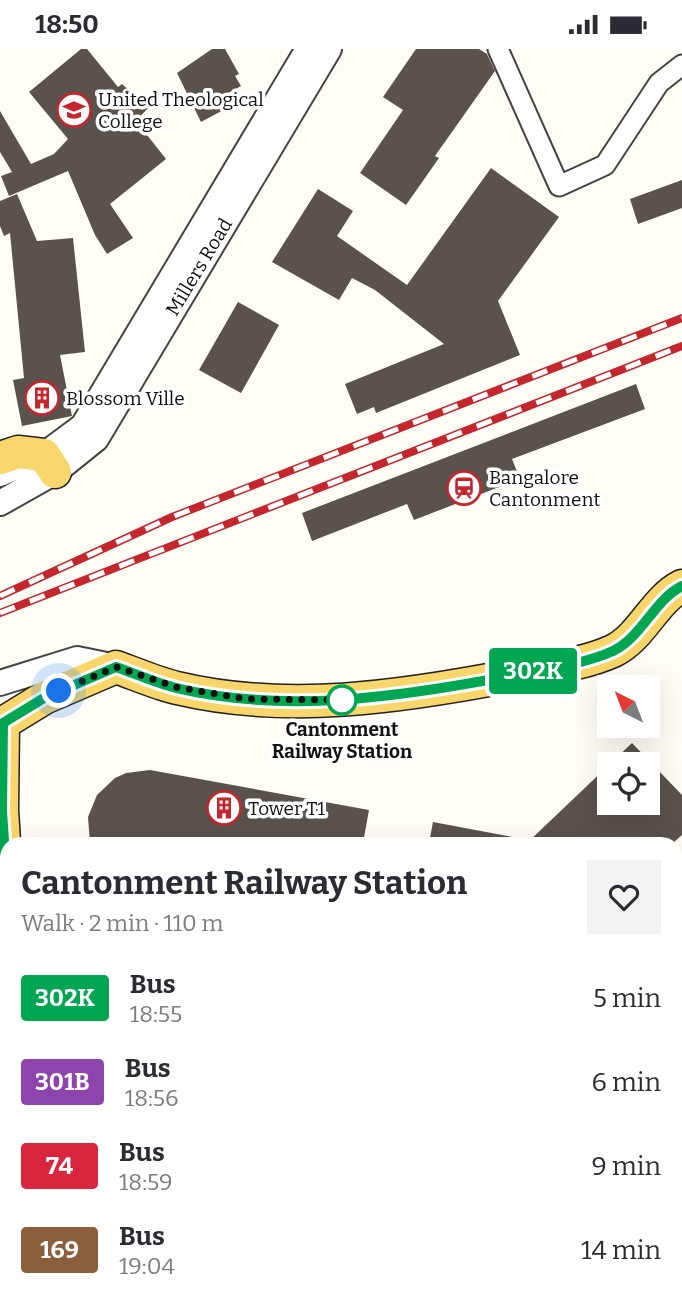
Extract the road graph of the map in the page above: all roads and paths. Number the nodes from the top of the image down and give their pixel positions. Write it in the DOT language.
graph roads {
  1 [pos="308,49"];
  2 [pos="329,49"];
  3 [pos="498,49"];
  4 [pos="682,65"];
  5 [pos="0,458"];
  6 [pos="50,463"];
  7 [pos="0,474"];
  8 [pos="0,503"];
  9 [pos="682,586"];
  10 [pos="116,667"];
  11 [pos="0,683"];
  12 [pos="2,724"];
  13 [pos="2,837"];
  1 -- 6 [label="street, Millers Road"];
  2 -- 6 [label="street, Millers Road"];
  3 -- 4 [label="street"];
  5 -- 6 [label="main road"];
  6 -- 7 [label="street"];
  6 -- 8 [label="street"];
  9 -- 10 [label="main road"];
  10 -- 11 [label="street"];
  10 -- 12 [label="main road"];
  12 -- 13 [label="main road"];
}
